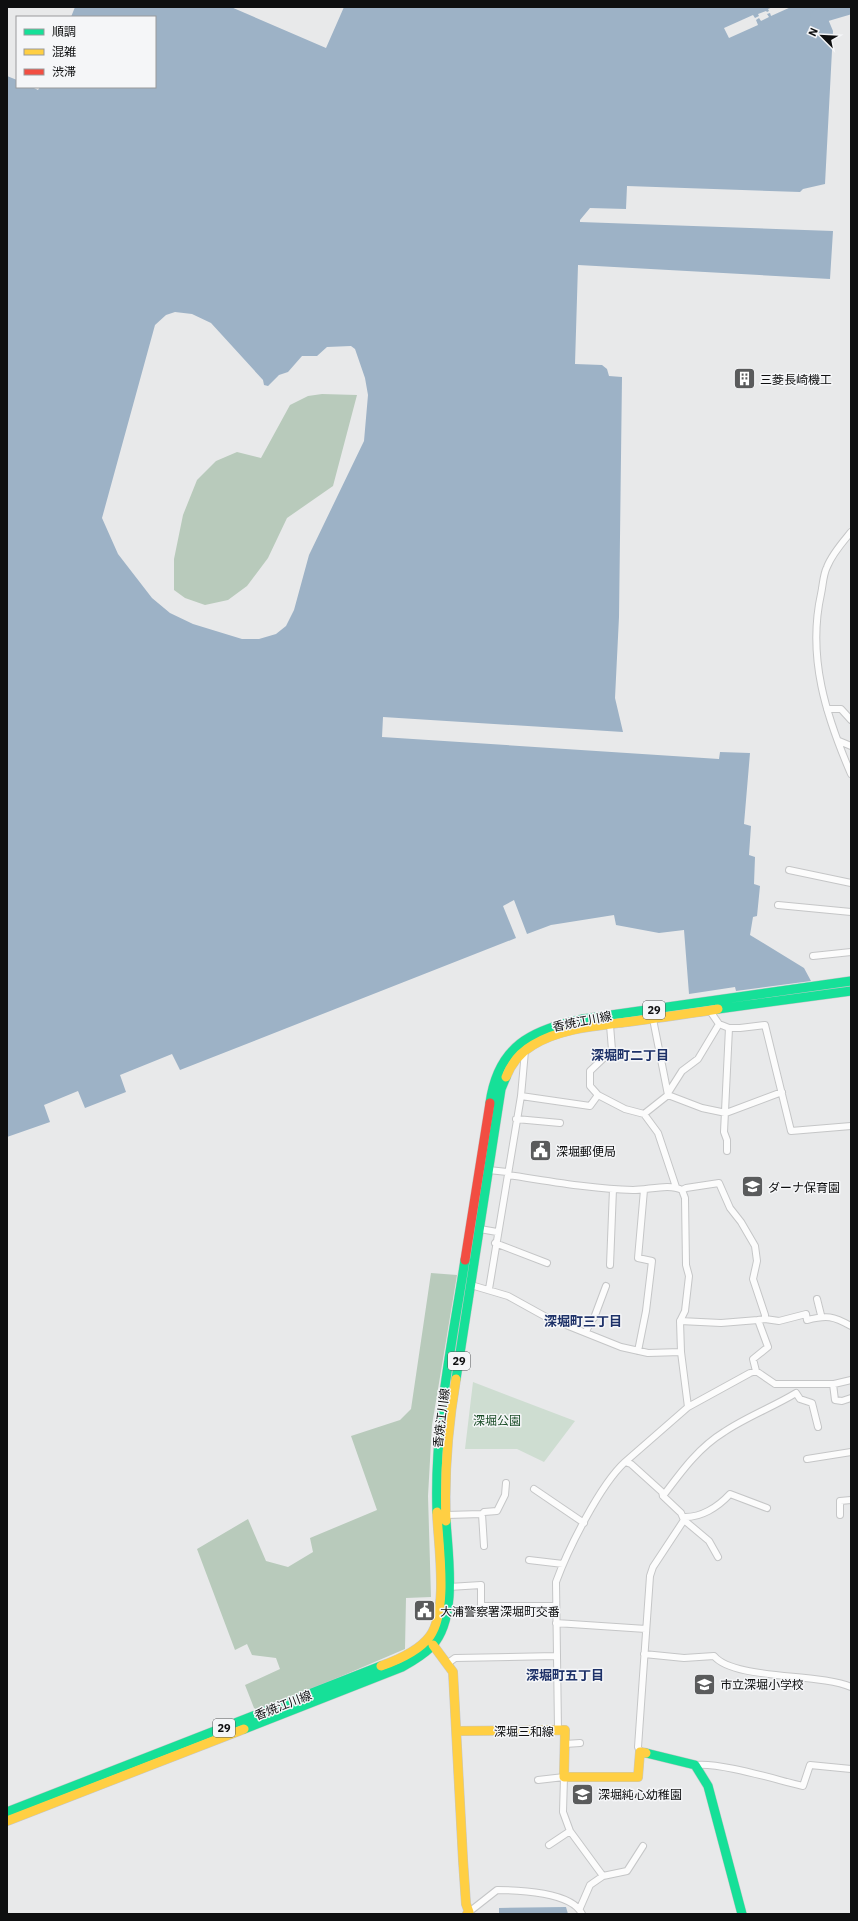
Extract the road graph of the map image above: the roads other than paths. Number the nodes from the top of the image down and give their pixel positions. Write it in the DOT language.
graph roads {
  1 [pos="851,532"];
  2 [pos="827,709"];
  3 [pos="851,720"];
  4 [pos="839,741"];
  5 [pos="851,746"];
  6 [pos="851,774"];
  7 [pos="789,870"];
  8 [pos="851,884"];
  9 [pos="778,905"];
  10 [pos="851,912"];
  11 [pos="851,952"];
  12 [pos="813,956"];
  13 [pos="851,981"];
  14 [pos="851,991"];
  15 [pos="710,1011"];
  16 [pos="653,1019"];
  17 [pos="719,1024"];
  18 [pos="610,1025"];
  19 [pos="729,1028"];
  20 [pos="533,1039"];
  21 [pos="526,1051"];
  22 [pos="501,1074"];
  23 [pos="782,1092"];
  24 [pos="668,1094"];
  25 [pos="598,1095"];
  26 [pos="520,1096"];
  27 [pos="726,1113"];
  28 [pos="644,1114"];
  29 [pos="516,1119"];
  30 [pos="560,1123"];
  31 [pos="851,1126"];
  32 [pos="726,1151"];
  33 [pos="492,1171"];
  34 [pos="507,1172"];
  35 [pos="679,1188"];
  36 [pos="613,1189"];
  37 [pos="644,1190"];
  38 [pos="480,1229"];
  39 [pos="497,1232"];
  40 [pos="495,1244"];
  41 [pos="548,1263"];
  42 [pos="610,1265"];
  43 [pos="471,1285"];
  44 [pos="606,1286"];
  45 [pos="489,1289"];
  46 [pos="817,1299"];
  47 [pos="821,1316"];
  48 [pos="761,1320"];
  49 [pos="680,1321"];
  50 [pos="851,1326"];
  51 [pos="586,1332"];
  52 [pos="638,1352"];
  53 [pos="681,1352"];
  54 [pos="756,1371"];
  55 [pos="851,1380"];
  56 [pos="833,1384"];
  57 [pos="851,1398"];
  58 [pos="688,1407"];
  59 [pos="818,1427"];
  60 [pos="851,1452"];
  61 [pos="807,1459"];
  62 [pos="625,1462"];
  63 [pos="506,1483"];
  64 [pos="534,1489"];
  65 [pos="663,1496"];
  66 [pos="851,1500"];
  67 [pos="767,1508"];
  68 [pos="449,1514"];
  69 [pos="482,1514"];
  70 [pos="840,1515"];
  71 [pos="684,1518"];
  72 [pos="584,1523"];
  73 [pos="484,1546"];
  74 [pos="718,1557"];
  75 [pos="529,1560"];
  76 [pos="563,1564"];
  77 [pos="449,1587"];
  78 [pos="556,1606"];
  79 [pos="556,1623"];
  80 [pos="646,1629"];
  81 [pos="433,1645"];
  82 [pos="644,1654"];
  83 [pos="557,1656"];
  84 [pos="447,1664"];
  85 [pos="851,1687"];
  86 [pos="558,1730"];
  87 [pos="460,1731"];
  88 [pos="565,1744"];
  89 [pos="580,1744"];
  90 [pos="640,1752"];
  91 [pos="695,1765"];
  92 [pos="851,1769"];
  93 [pos="564,1777"];
  94 [pos="538,1780"];
  95 [pos="7,1812"];
  96 [pos="7,1821"];
  97 [pos="570,1831"];
  98 [pos="549,1845"];
  99 [pos="643,1846"];
  100 [pos="603,1876"];
  101 [pos="470,1911"];
  102 [pos="581,1911"];
  103 [pos="742,1914"];
  1 -- 2 [label="street"];
  2 -- 3 [label="street"];
  2 -- 4 [label="street"];
  4 -- 5 [label="street"];
  4 -- 6 [label="street"];
  7 -- 8 [label="street"];
  9 -- 10 [label="street"];
  11 -- 12 [label="street"];
  13 -- 20 [label="main road, 香焼江川線 / 29"];
  14 -- 15 [label="main road, 香焼江川線 / 29"];
  15 -- 16 [label="main road, 香焼江川線 / 29"];
  15 -- 17 [label="street"];
  16 -- 18 [label="main road, 香焼江川線 / 29"];
  16 -- 24 [label="street"];
  17 -- 19 [label="street"];
  17 -- 24 [label="street"];
  18 -- 20 [label="main road, 香焼江川線 / 29"];
  18 -- 25 [label="street"];
  19 -- 23 [label="street"];
  19 -- 27 [label="street"];
  20 -- 21 [label="main road, 香焼江川線 / 29"];
  20 -- 22 [label="main road, 香焼江川線 / 29"];
  21 -- 22 [label="main road, 香焼江川線 / 29"];
  21 -- 26 [label="street"];
  22 -- 33 [label="main road, 香焼江川線 / 29"];
  22 -- 95 [label="main road, 香焼江川線 / 29"];
  23 -- 27 [label="street"];
  23 -- 31 [label="street"];
  24 -- 27 [label="street"];
  24 -- 28 [label="street"];
  25 -- 26 [label="street"];
  25 -- 28 [label="street"];
  26 -- 29 [label="street"];
  27 -- 32 [label="street"];
  28 -- 35 [label="street"];
  29 -- 30 [label="street"];
  29 -- 34 [label="street"];
  33 -- 34 [label="street"];
  33 -- 38 [label="main road, 香焼江川線 / 29"];
  34 -- 36 [label="street"];
  34 -- 39 [label="street"];
  35 -- 37 [label="street"];
  35 -- 48 [label="street"];
  35 -- 49 [label="street"];
  36 -- 37 [label="street"];
  36 -- 42 [label="street"];
  37 -- 52 [label="street"];
  38 -- 39 [label="street"];
  38 -- 43 [label="main road, 香焼江川線 / 29"];
  39 -- 40 [label="street"];
  40 -- 41 [label="street"];
  40 -- 45 [label="street"];
  43 -- 45 [label="street"];
  43 -- 68 [label="main road, 香焼江川線 / 29"];
  44 -- 51 [label="street"];
  45 -- 51 [label="street"];
  46 -- 47 [label="street"];
  47 -- 48 [label="street"];
  47 -- 50 [label="street"];
  48 -- 49 [label="street"];
  48 -- 54 [label="street"];
  49 -- 53 [label="street"];
  51 -- 52 [label="street"];
  52 -- 53 [label="street"];
  53 -- 58 [label="street"];
  54 -- 56 [label="street"];
  54 -- 58 [label="street"];
  55 -- 56 [label="street"];
  56 -- 57 [label="street"];
  58 -- 62 [label="street"];
  59 -- 65 [label="street"];
  60 -- 61 [label="street"];
  62 -- 65 [label="street"];
  62 -- 72 [label="street"];
  63 -- 69 [label="street"];
  64 -- 72 [label="street"];
  65 -- 71 [label="street"];
  66 -- 70 [label="street"];
  67 -- 71 [label="street"];
  68 -- 69 [label="street"];
  68 -- 77 [label="main road, 香焼江川線 / 29"];
  69 -- 73 [label="street"];
  71 -- 74 [label="street"];
  71 -- 80 [label="street"];
  72 -- 76 [label="street"];
  75 -- 76 [label="street"];
  76 -- 78 [label="street"];
  77 -- 78 [label="street"];
  77 -- 81 [label="main road, 香焼江川線 / 29"];
  78 -- 79 [label="street"];
  79 -- 80 [label="street"];
  79 -- 83 [label="street"];
  80 -- 82 [label="street"];
  81 -- 84 [label="main road"];
  81 -- 96 [label="main road, 香焼江川線 / 29"];
  82 -- 85 [label="street"];
  82 -- 90 [label="street"];
  83 -- 84 [label="street"];
  83 -- 86 [label="street"];
  84 -- 87 [label="main road"];
  86 -- 87 [label="main road, 深堀三和線"];
  86 -- 88 [label="main road, 深堀三和線"];
  87 -- 101 [label="main road"];
  88 -- 89 [label="street"];
  88 -- 93 [label="main road, 深堀三和線"];
  90 -- 91 [label="main road"];
  90 -- 93 [label="main road"];
  91 -- 92 [label="street"];
  91 -- 103 [label="main road"];
  93 -- 94 [label="street"];
  93 -- 97 [label="street"];
  97 -- 98 [label="street"];
  97 -- 100 [label="street"];
  99 -- 100 [label="street"];
  100 -- 102 [label="street"];
  101 -- 102 [label="street"];
}
